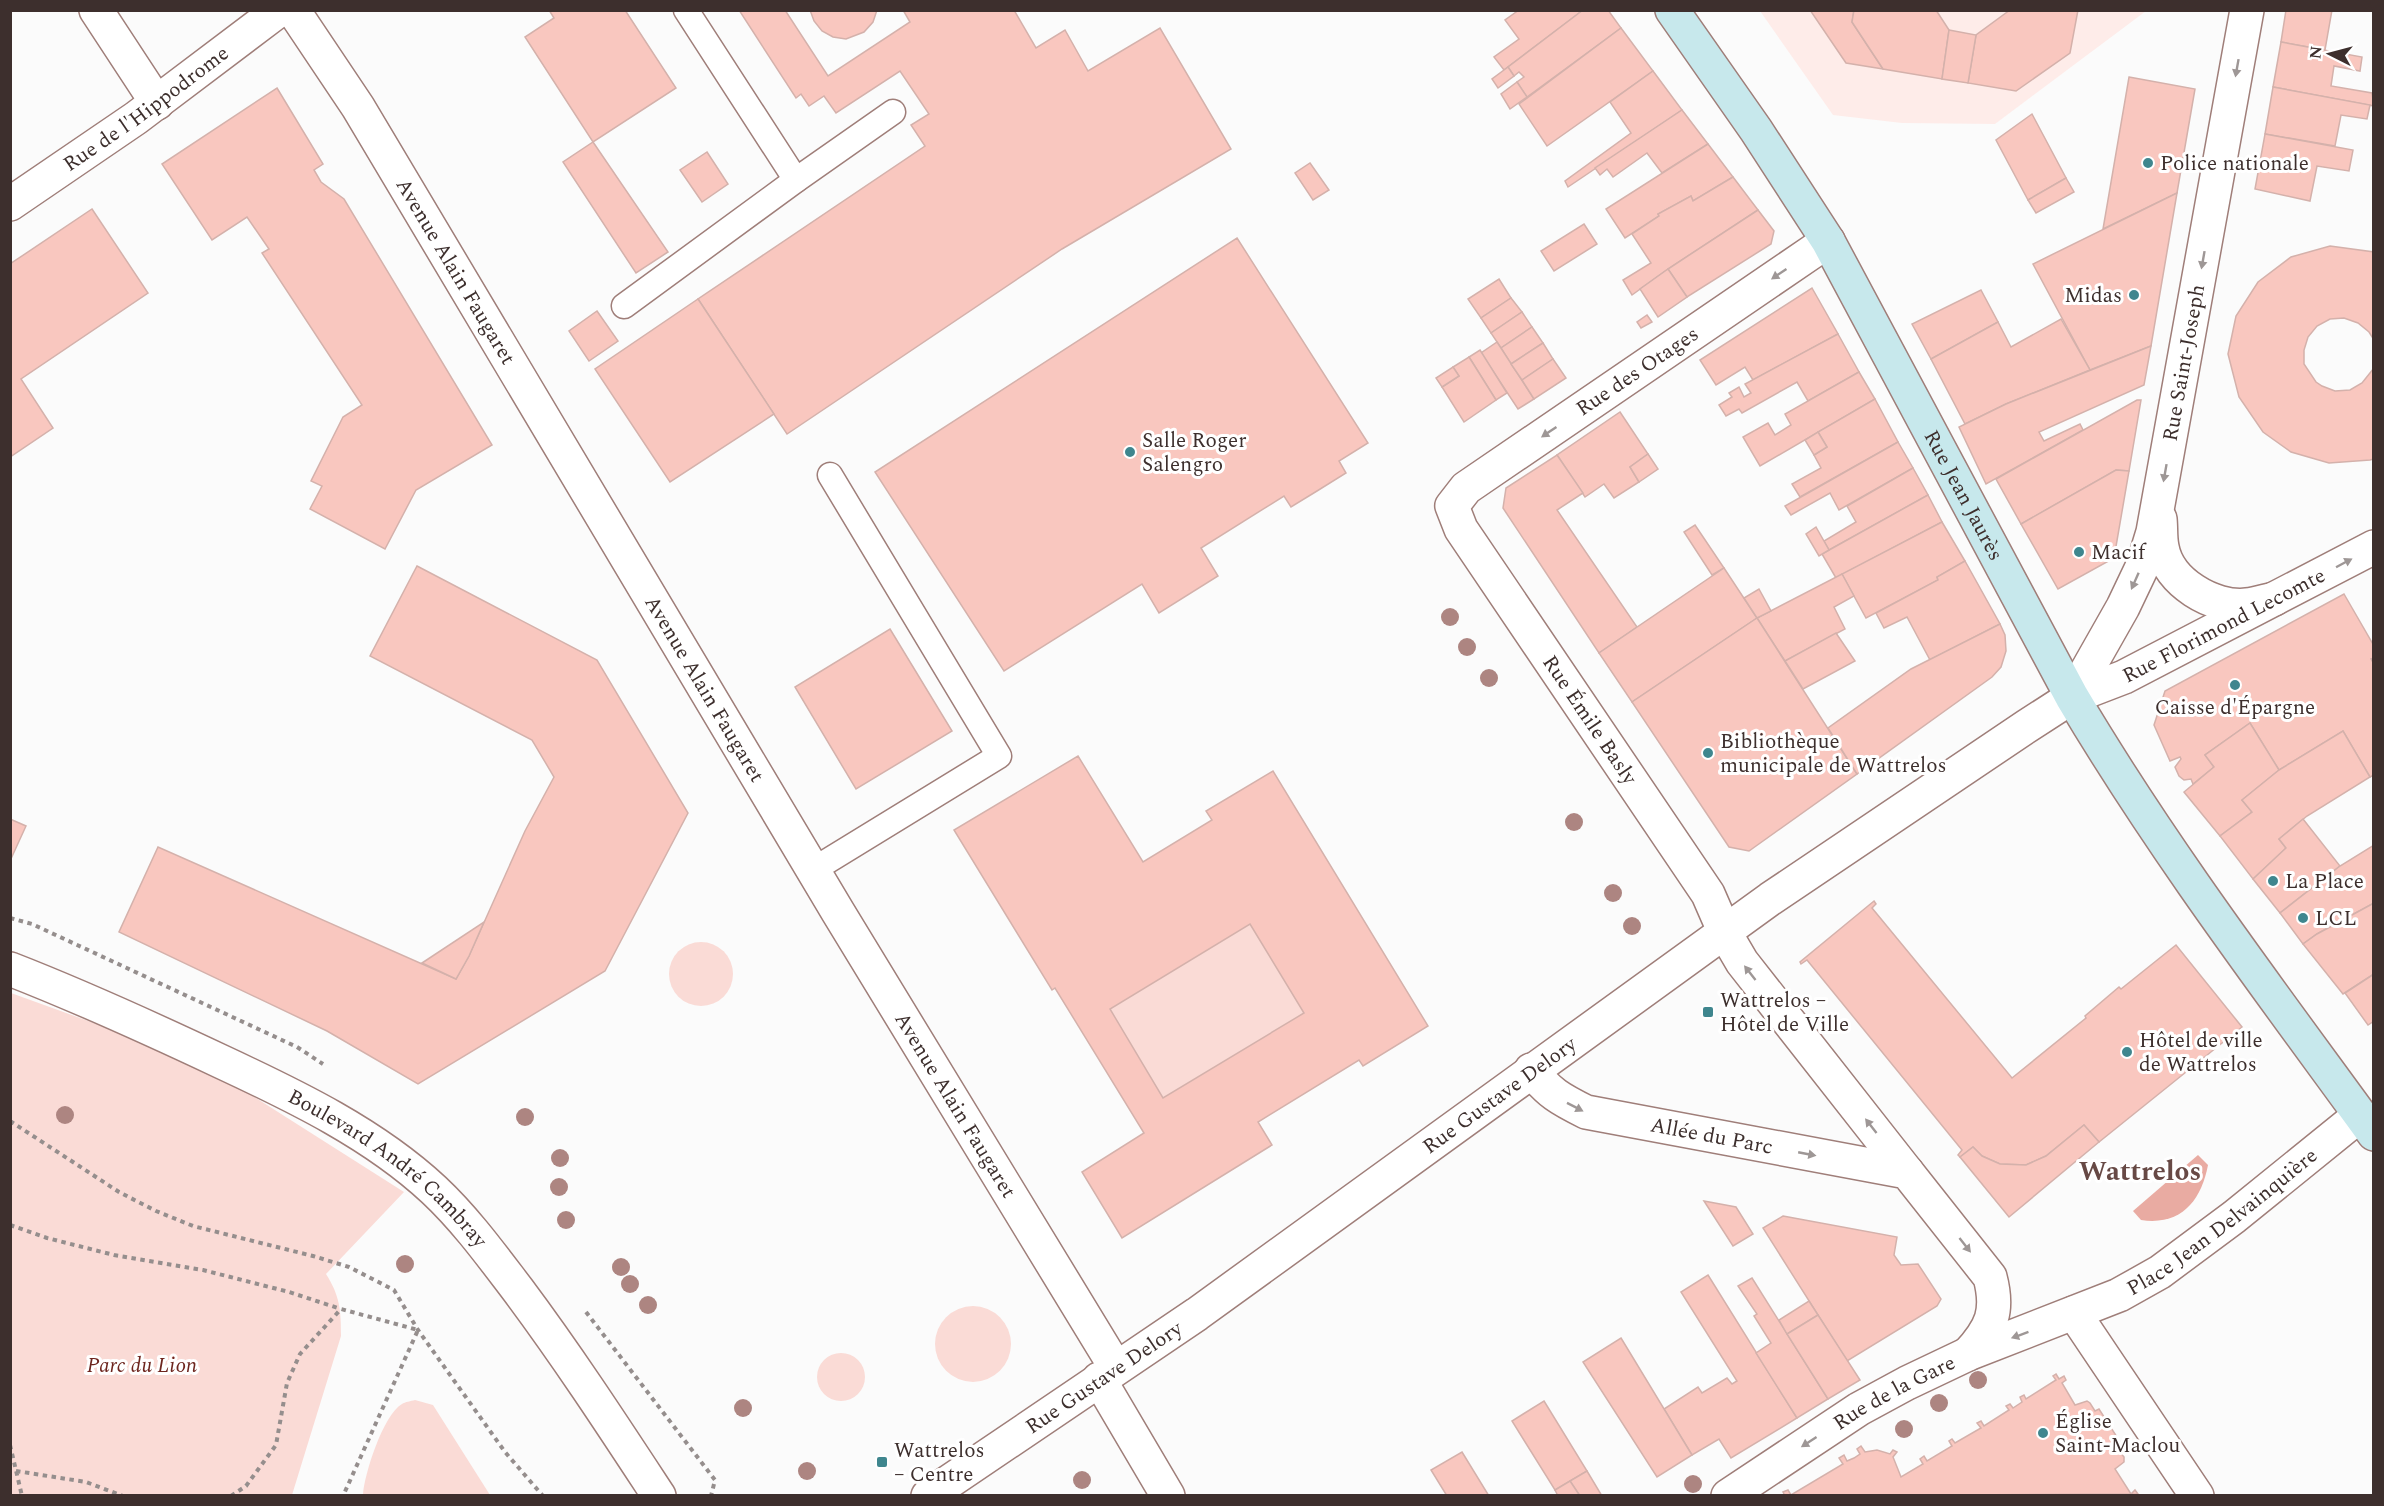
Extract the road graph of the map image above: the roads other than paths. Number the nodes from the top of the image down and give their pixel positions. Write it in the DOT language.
graph roads {
  1 [pos="96,10"];
  2 [pos="279,10"];
  3 [pos="293,10"];
  4 [pos="686,10"];
  5 [pos="1672,10"];
  6 [pos="2247,10"];
  7 [pos="157,103"];
  8 [pos="893,112"];
  9 [pos="796,180"];
  10 [pos="10,204"];
  11 [pos="1828,241"];
  12 [pos="624,306"];
  13 [pos="830,476"];
  14 [pos="2160,505"];
  15 [pos="1452,506"];
  16 [pos="2373,547"];
  17 [pos="2278,598"];
  18 [pos="2072,697"];
  19 [pos="813,870"];
  20 [pos="1725,933"];
  21 [pos="10,969"];
  22 [pos="2260,976"];
  23 [pos="1532,1070"];
  24 [pos="2367,1124"];
  25 [pos="1907,1172"];
  26 [pos="2074,1314"];
  27 [pos="1968,1354"];
  28 [pos="1108,1373"];
  29 [pos="659,1496"];
  30 [pos="928,1496"];
  31 [pos="1168,1496"];
  32 [pos="1728,1496"];
  33 [pos="2196,1496"];
  1 -- 7 [label="street"];
  2 -- 7 [label="street, Rue de l'Hippodrome"];
  3 -- 19 [label="street, Avenue Alain Faugaret"];
  4 -- 9 [label="lane"];
  5 -- 11 [label="main road, Rue Jean Jaurès"];
  6 -- 14 [label="street, Rue Saint-Joseph, one-way"];
  7 -- 10 [label="street, Rue de l'Hippodrome"];
  8 -- 9 [label="lane"];
  9 -- 12 [label="lane"];
  11 -- 15 [label="street, Rue des Otages, one-way"];
  11 -- 18 [label="main road, Rue Jean Jaurès"];
  13 -- 19 [label="lane"];
  14 -- 17 [label="street"];
  14 -- 18 [label="street, Rue Saint-Joseph, one-way"];
  15 -- 20 [label="street, Rue Émile Basly"];
  17 -- 16 [label="street, Rue Florimond Lecomte, one-way"];
  17 -- 18 [label="street, Rue Florimond Lecomte"];
  18 -- 20 [label="street, Rue Gustave Delory"];
  18 -- 22 [label="main road, Rue Jean Jaurès"];
  19 -- 28 [label="street, Avenue Alain Faugaret"];
  20 -- 23 [label="street, Rue Gustave Delory"];
  25 -- 20 [label="street, one-way"];
  21 -- 29 [label="street, Boulevard André Cambray"];
  22 -- 24 [label="main road, Place Jean Delvainquière"];
  23 -- 25 [label="street, Allée du Parc, one-way"];
  23 -- 28 [label="street, Rue Gustave Delory"];
  24 -- 26 [label="street, Place Jean Delvainquière"];
  25 -- 27 [label="street, one-way"];
  26 -- 27 [label="street, Rue de la Gare, one-way"];
  26 -- 33 [label="street"];
  27 -- 32 [label="street, Rue de la Gare, one-way"];
  28 -- 30 [label="street, Rue Gustave Delory"];
  28 -- 31 [label="street, Avenue Alain Faugaret"];
}
